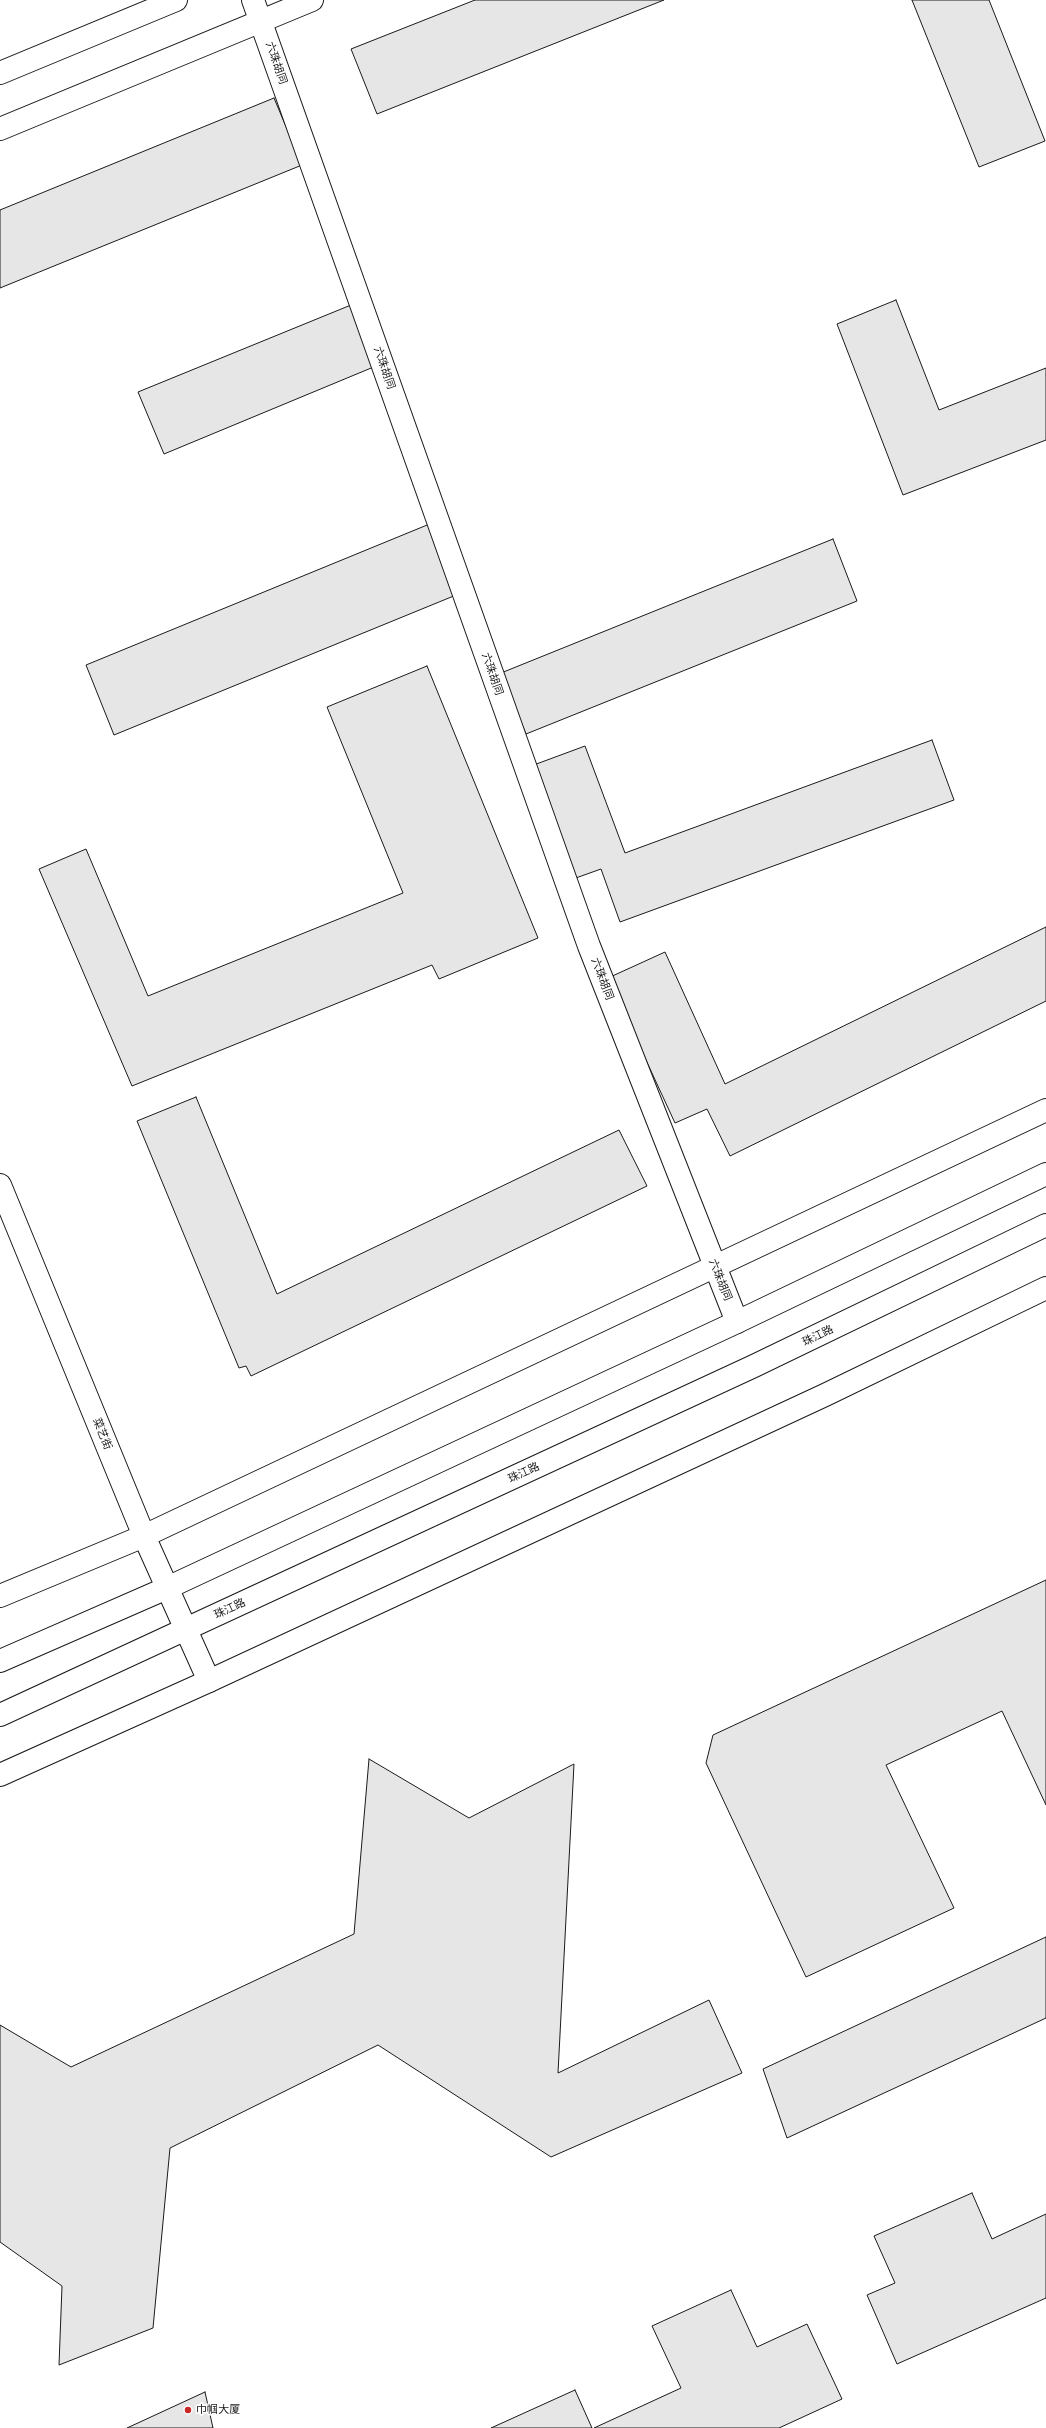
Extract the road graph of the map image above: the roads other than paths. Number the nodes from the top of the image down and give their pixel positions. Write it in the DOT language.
graph roads {
  1 [pos="176,0"];
  2 [pos="252,0"];
  3 [pos="312,0"];
  4 [pos="261,20"];
  5 [pos="0,73"];
  6 [pos="0,129"];
  7 [pos="1046,1110"];
  8 [pos="1046,1174"];
  9 [pos="0,1185"];
  10 [pos="1046,1226"];
  11 [pos="714,1267"];
  12 [pos="1046,1288"];
  13 [pos="736,1322"];
  14 [pos="144,1536"];
  15 [pos="167,1588"];
  16 [pos="0,1596"];
  17 [pos="186,1630"];
  18 [pos="0,1661"];
  19 [pos="208,1681"];
  20 [pos="0,1715"];
  21 [pos="0,1775"];
  1 -- 5 [label="main road"];
  2 -- 4 [label="main road, 六珠胡同"];
  3 -- 4 [label="main road"];
  4 -- 6 [label="main road"];
  4 -- 11 [label="main road, 六珠胡同"];
  7 -- 11 [label="main road"];
  8 -- 13 [label="main road"];
  9 -- 14 [label="main road, 菜艺街"];
  10 -- 17 [label="main road, 珠江路"];
  11 -- 13 [label="main road, 六珠胡同"];
  11 -- 14 [label="main road"];
  12 -- 19 [label="main road"];
  13 -- 15 [label="main road"];
  14 -- 15 [label="main road, 菜艺街"];
  14 -- 16 [label="main road"];
  15 -- 17 [label="main road, 菜艺街"];
  15 -- 18 [label="main road"];
  17 -- 19 [label="main road, 菜艺街"];
  17 -- 20 [label="main road, 珠江路"];
  19 -- 21 [label="main road"];
}
